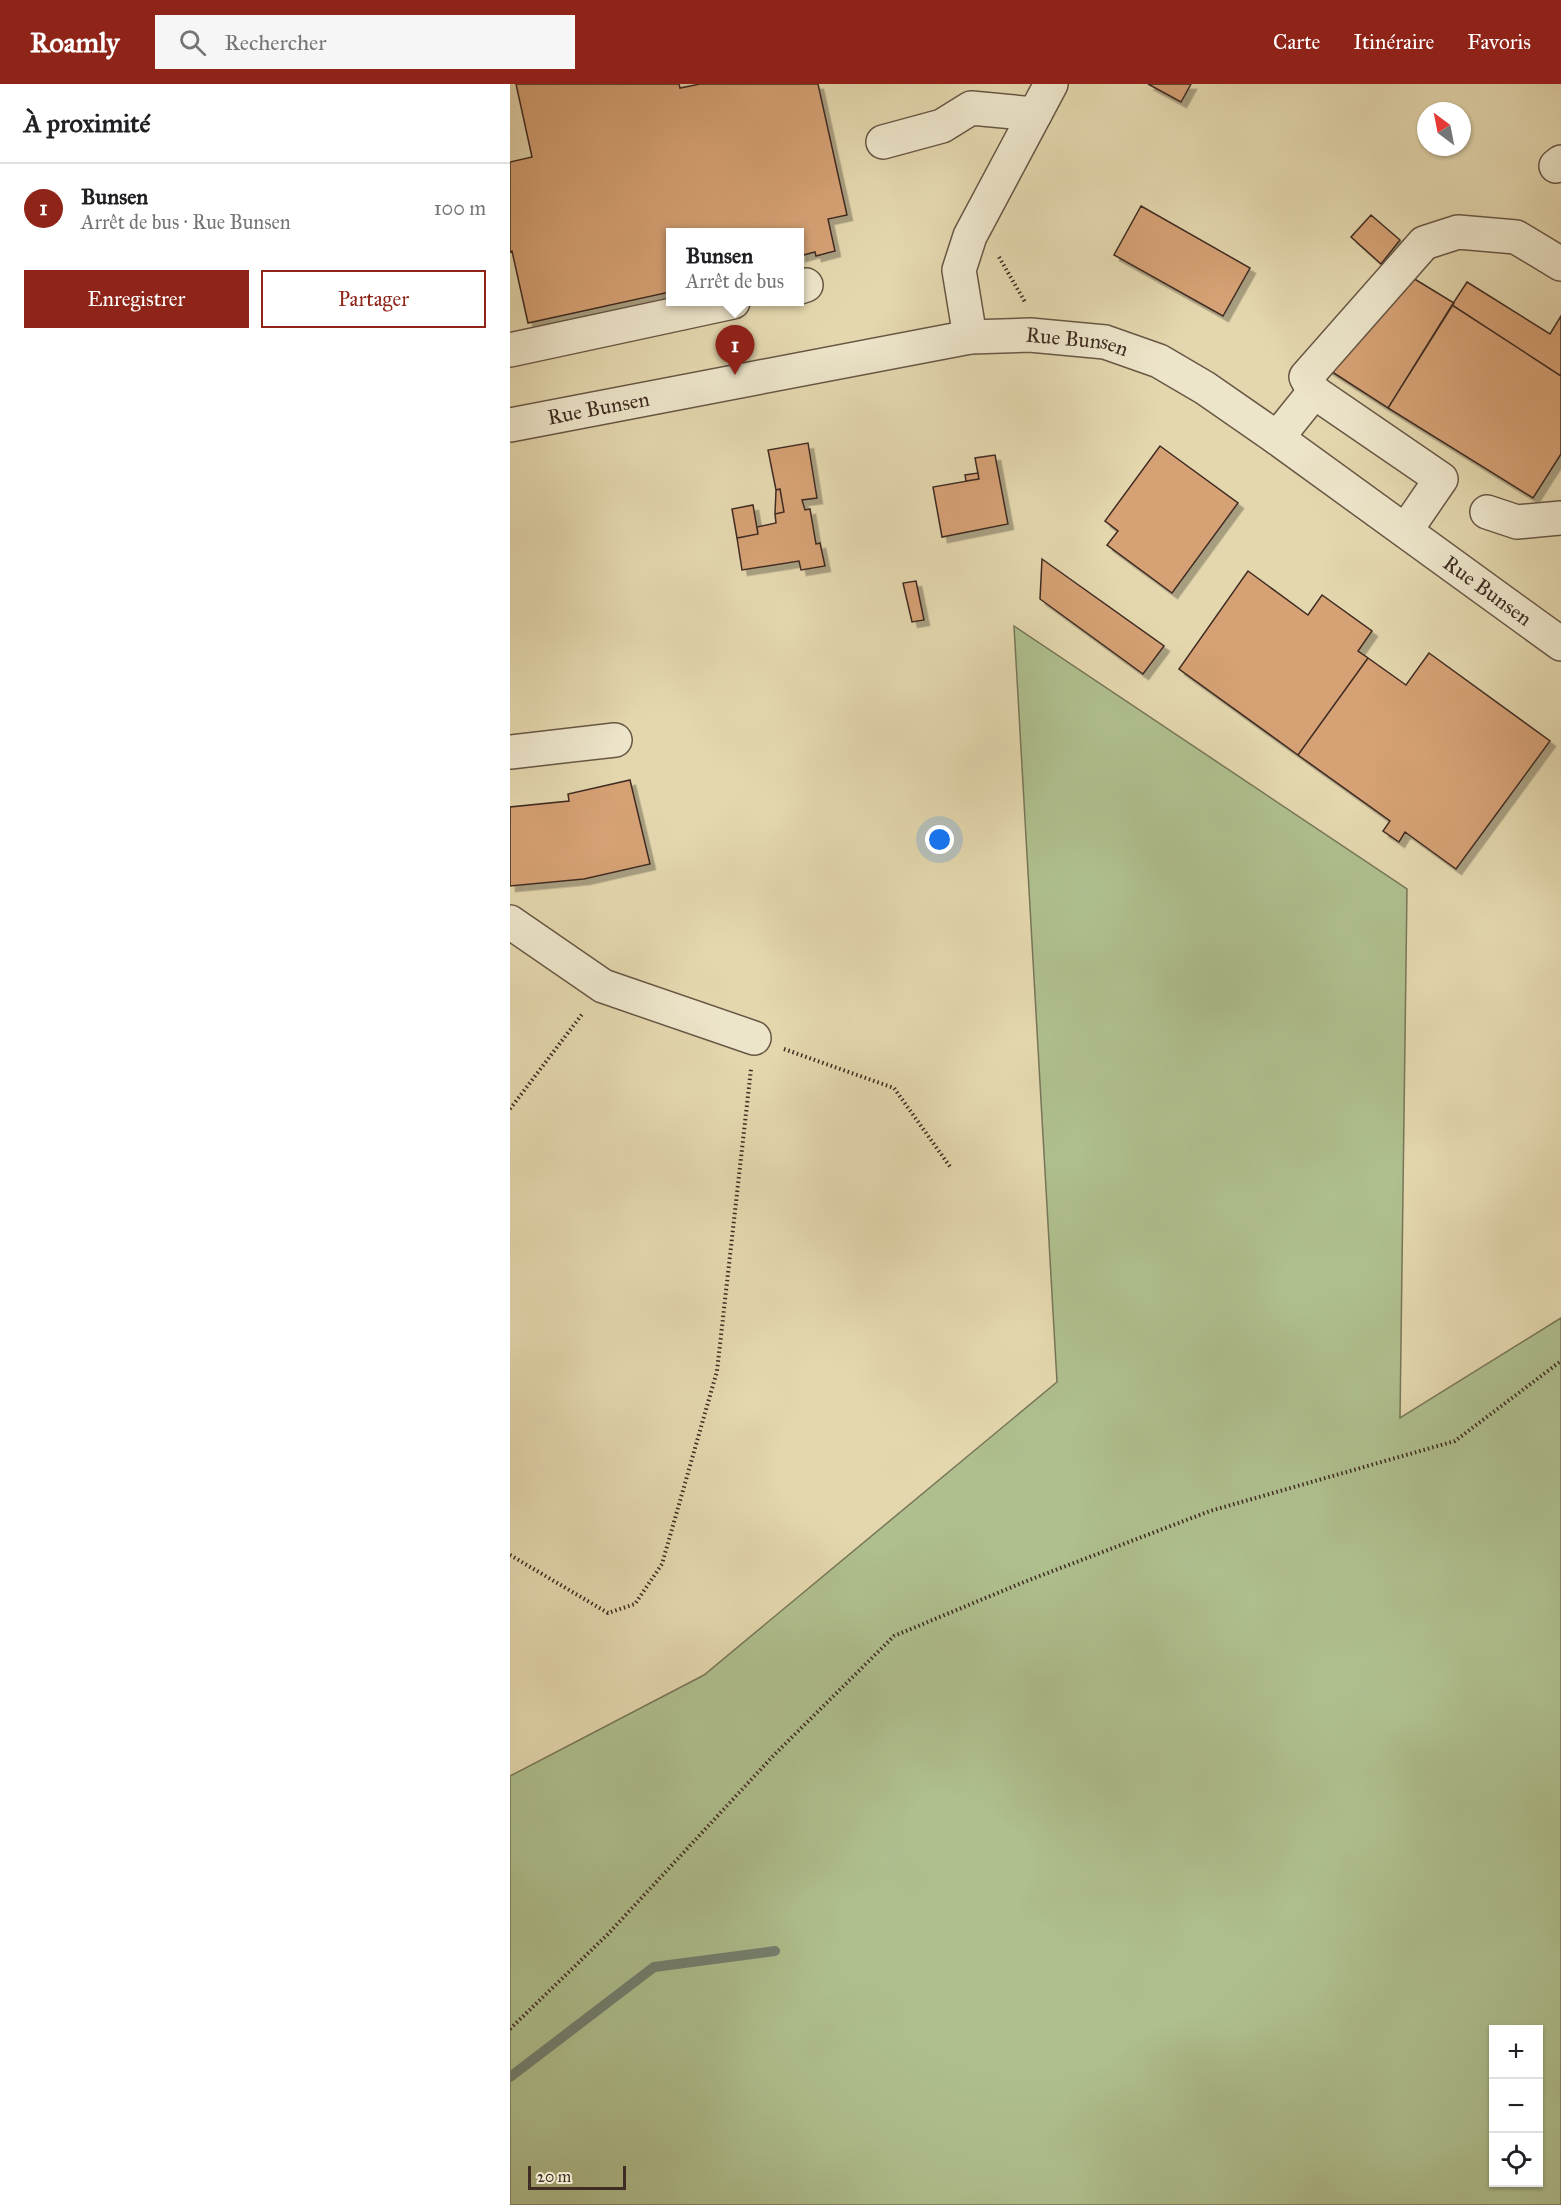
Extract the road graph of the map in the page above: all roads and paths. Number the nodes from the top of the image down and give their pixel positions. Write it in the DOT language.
graph roads {
  1 [pos="1051,84"];
  2 [pos="1035,114"];
  3 [pos="883,142"];
  4 [pos="970,236"];
  5 [pos="1561,264"];
  6 [pos="714,306"];
  7 [pos="1030,335"];
  8 [pos="970,337"];
  9 [pos="510,350"];
  10 [pos="1314,392"];
  11 [pos="510,425"];
  12 [pos="1277,438"];
  13 [pos="1487,512"];
  14 [pos="1561,518"];
  15 [pos="1406,530"];
  16 [pos="1561,644"];
  17 [pos="615,740"];
  18 [pos="510,752"];
  19 [pos="510,922"];
  20 [pos="603,986"];
  21 [pos="754,1038"];
  22 [pos="510,1109"];
  23 [pos="951,1168"];
  24 [pos="1561,1361"];
  25 [pos="510,1555"];
  26 [pos="510,2029"];
  1 -- 2 [label="street"];
  2 -- 3 [label="street"];
  2 -- 4 [label="street"];
  4 -- 7 [label="path"];
  4 -- 8 [label="street"];
  5 -- 10 [label="street"];
  6 -- 9 [label="street"];
  7 -- 8 [label="street, Rue Bunsen"];
  7 -- 12 [label="street, Rue Bunsen"];
  8 -- 11 [label="street, Rue Bunsen"];
  10 -- 12 [label="street"];
  10 -- 15 [label="street"];
  12 -- 15 [label="street, Rue Bunsen"];
  13 -- 14 [label="street"];
  15 -- 16 [label="street, Rue Bunsen"];
  17 -- 18 [label="street"];
  19 -- 20 [label="street"];
  20 -- 21 [label="street"];
  20 -- 22 [label="path"];
  21 -- 23 [label="path"];
  21 -- 25 [label="path"];
  24 -- 26 [label="path"];
}
